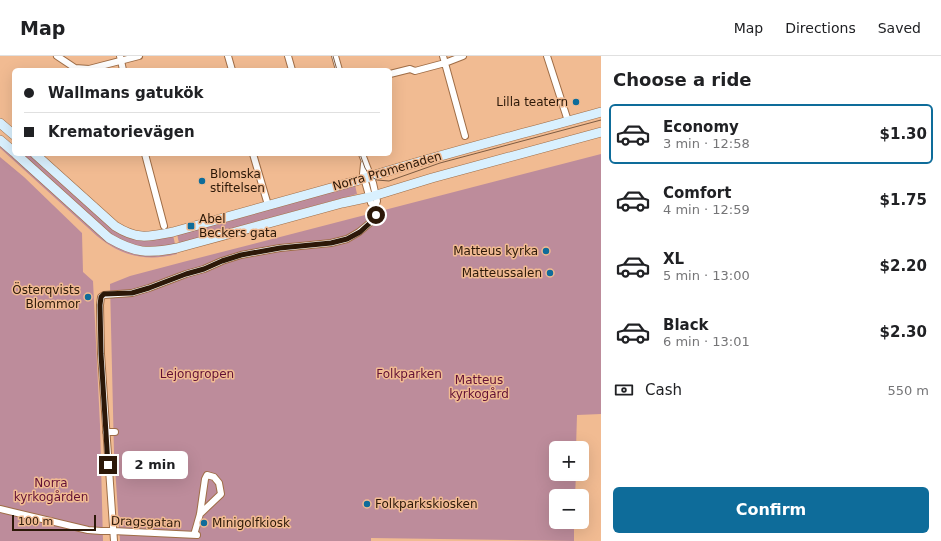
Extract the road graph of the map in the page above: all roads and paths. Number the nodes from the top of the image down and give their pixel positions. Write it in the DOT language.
graph roads {
  1 [pos="57,56"];
  2 [pos="139,56"];
  3 [pos="228,56"];
  4 [pos="288,56"];
  5 [pos="335,56"];
  6 [pos="443,56"];
  7 [pos="463,56"];
  8 [pos="548,56"];
  9 [pos="120,58"];
  10 [pos="444,63"];
  11 [pos="75,68"];
  12 [pos="92,68"];
  13 [pos="122,68"];
  14 [pos="231,68"];
  15 [pos="291,68"];
  16 [pos="338,68"];
  17 [pos="392,74"];
  18 [pos="601,112"];
  19 [pos="568,121"];
  20 [pos="0,123"];
  21 [pos="601,132"];
  22 [pos="12,133"];
  23 [pos="465,136"];
  24 [pos="0,140"];
  25 [pos="12,150"];
  26 [pos="18,156"];
  27 [pos="37,156"];
  28 [pos="146,156"];
  29 [pos="255,156"];
  30 [pos="362,156"];
  31 [pos="367,177"];
  32 [pos="372,194"];
  33 [pos="268,205"];
  34 [pos="164,226"];
  35 [pos="106,432"];
  36 [pos="115,432"];
  37 [pos="0,509"];
  38 [pos="200,514"];
  39 [pos="113,531"];
  40 [pos="114,541"];
  1 -- 11 [label="street"];
  2 -- 9 [label="street"];
  3 -- 14 [label="street"];
  4 -- 15 [label="street"];
  5 -- 16 [label="street"];
  6 -- 10 [label="street"];
  7 -- 10 [label="street"];
  8 -- 19 [label="street"];
  9 -- 12 [label="street"];
  9 -- 13 [label="street"];
  10 -- 17 [label="street"];
  10 -- 23 [label="street"];
  18 -- 19 [label="main road, Norra Promenaden"];
  19 -- 31 [label="main road, Norra Promenaden"];
  20 -- 22 [label="main road"];
  21 -- 32 [label="main road, Norra Promenaden"];
  24 -- 25 [label="main road, Norra Promenaden"];
  26 -- 32 [label="main road, Norra Promenaden"];
  27 -- 33 [label="main road, Norra Promenaden"];
  28 -- 34 [label="street"];
  29 -- 33 [label="street"];
  30 -- 31 [label="street"];
  31 -- 32 [label="street"];
  31 -- 33 [label="main road, Norra Promenaden"];
  32 -- 35 [label="street"];
  35 -- 36 [label="street"];
  35 -- 39 [label="street"];
  37 -- 39 [label="street, Dragsgatan"];
  38 -- 38 [label="street"];
  38 -- 39 [label="street, Dragsgatan"];
  39 -- 40 [label="street"];
}
